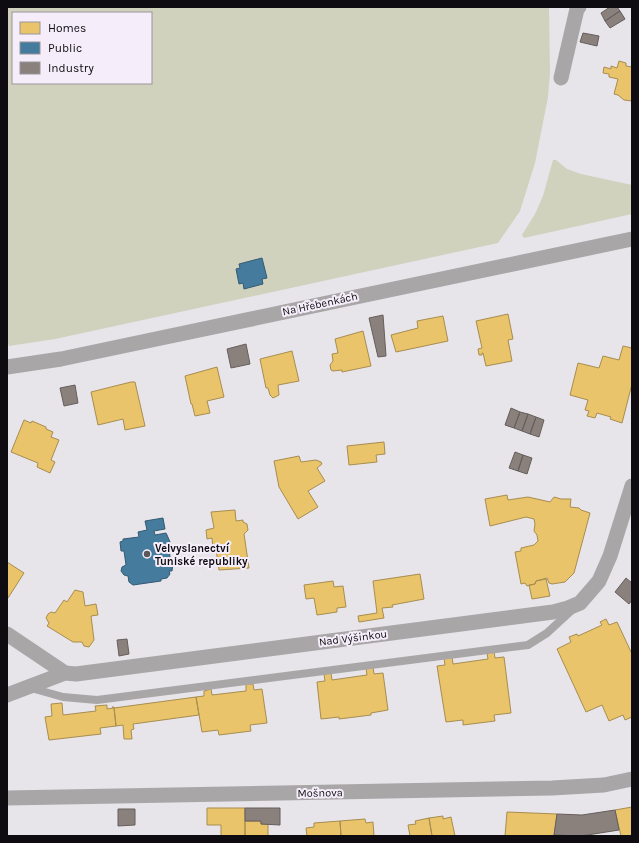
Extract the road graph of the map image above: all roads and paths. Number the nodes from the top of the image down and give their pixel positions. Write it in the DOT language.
graph roads {
  1 [pos="578,8"];
  2 [pos="561,78"];
  3 [pos="632,239"];
  4 [pos="7,367"];
  5 [pos="632,486"];
  6 [pos="580,602"];
  7 [pos="7,634"];
  8 [pos="65,673"];
  9 [pos="27,687"];
  10 [pos="7,695"];
  11 [pos="632,779"];
  12 [pos="7,798"];
  1 -- 2 [label="street"];
  3 -- 4 [label="street, Na Hřebenkách"];
  5 -- 6 [label="street, Nad Výšinkou"];
  6 -- 8 [label="street, Nad Výšinkou"];
  6 -- 9 [label="lane"];
  7 -- 8 [label="street"];
  8 -- 9 [label="street"];
  9 -- 10 [label="street"];
  11 -- 12 [label="street, Mošnova"];
}
